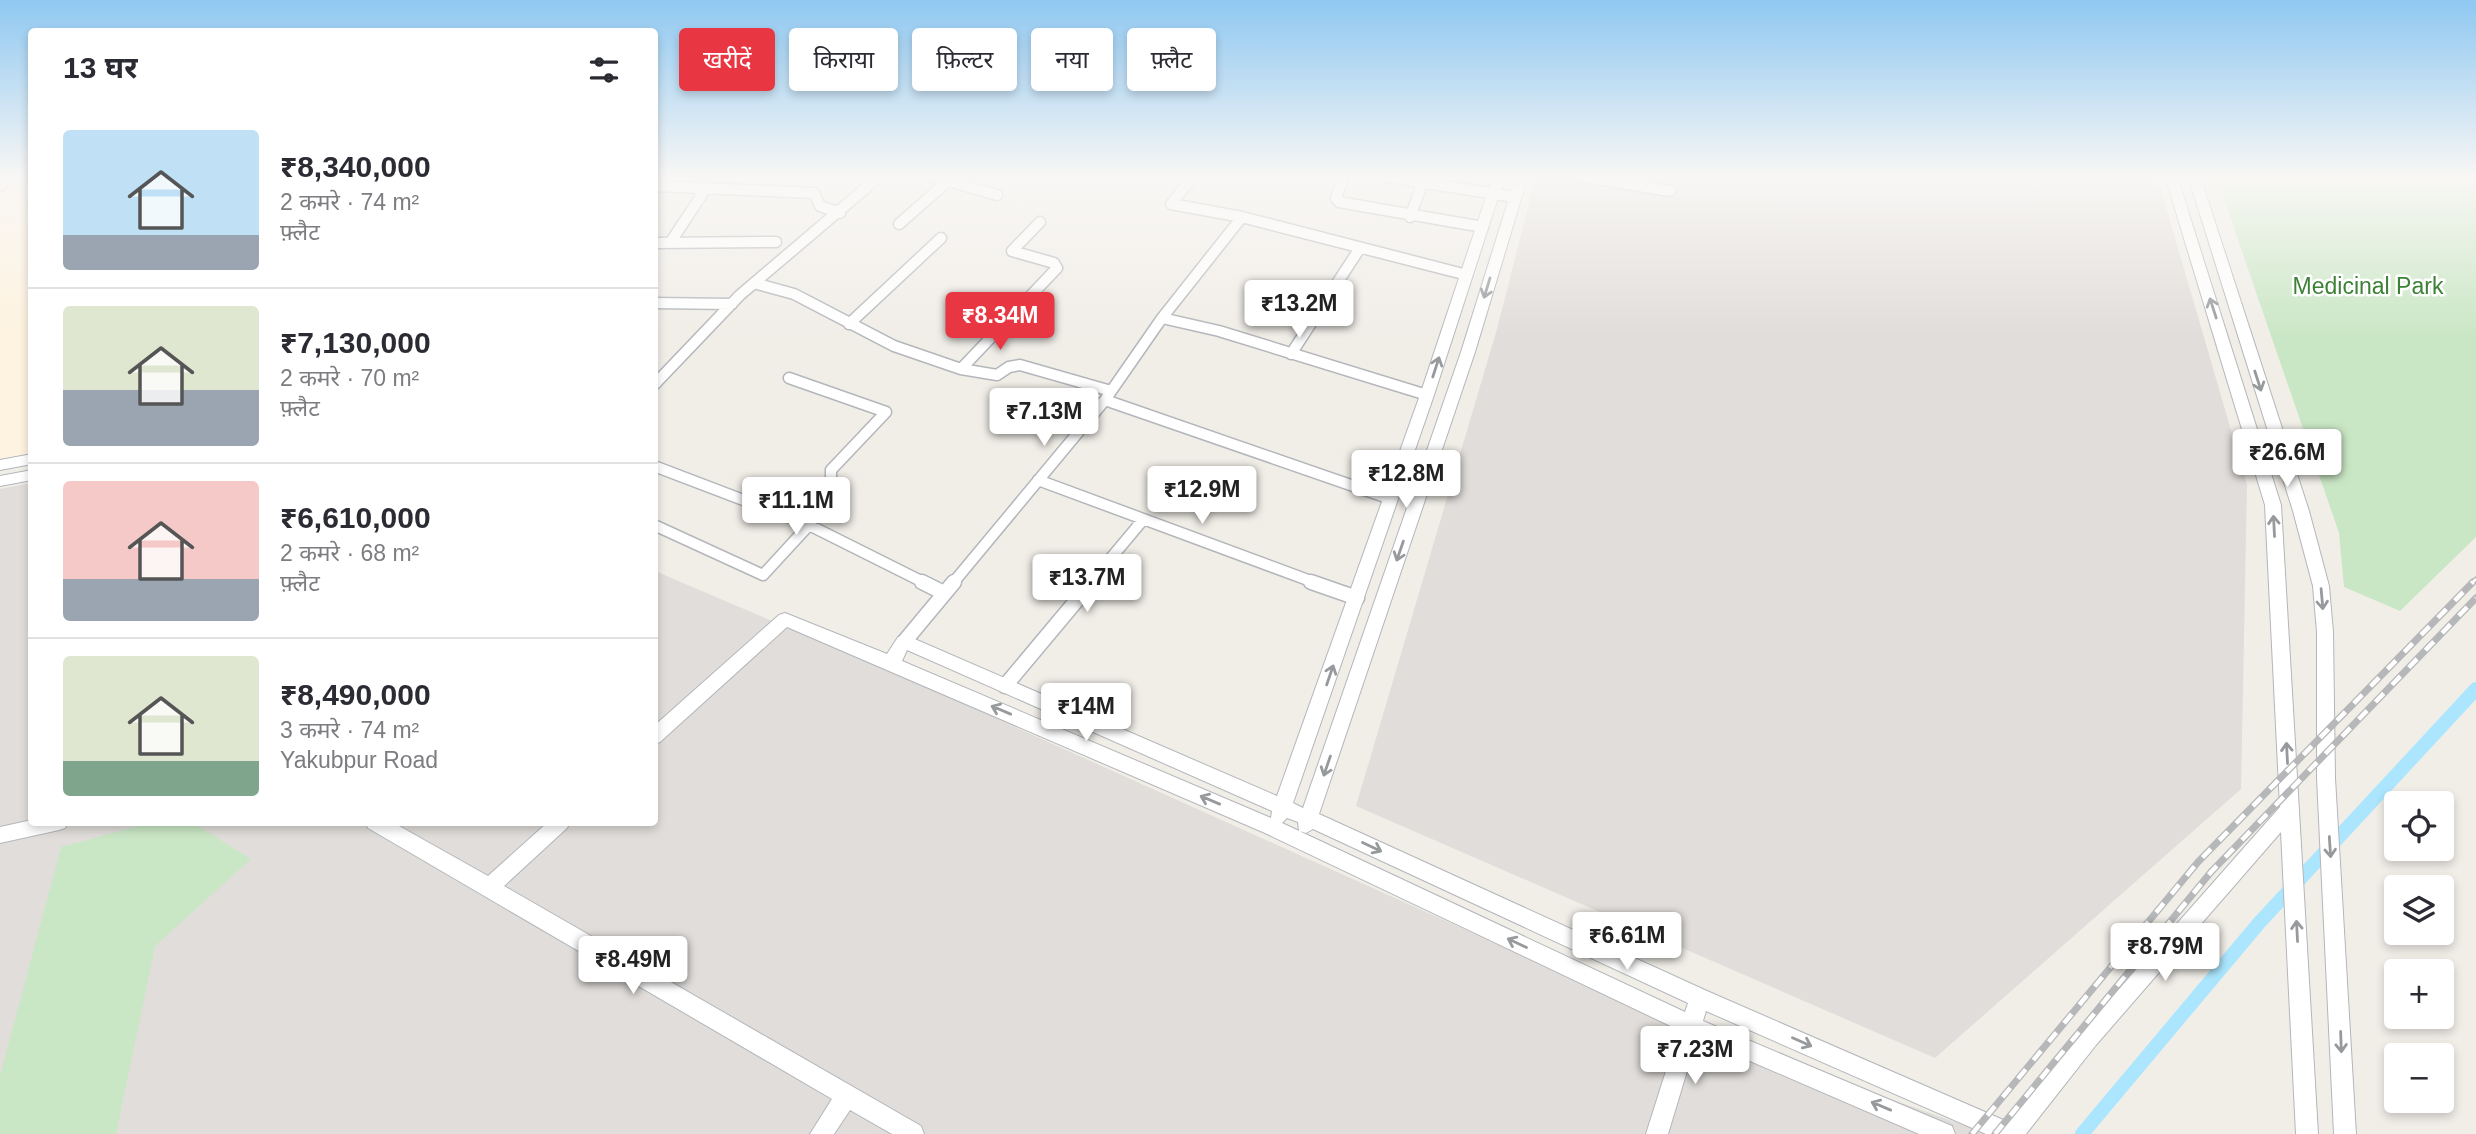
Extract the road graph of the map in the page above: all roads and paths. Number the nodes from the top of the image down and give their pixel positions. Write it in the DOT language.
graph roads {
  1 [pos="679,229"];
  2 [pos="820,229"];
  3 [pos="1033,229"];
  4 [pos="1233,229"];
  5 [pos="1287,229"];
  6 [pos="1482,229"];
  7 [pos="1505,229"];
  8 [pos="2187,229"];
  9 [pos="2210,229"];
  10 [pos="941,238"];
  11 [pos="775,242"];
  12 [pos="658,243"];
  13 [pos="670,243"];
  14 [pos="1360,248"];
  15 [pos="1467,275"];
  16 [pos="754,283"];
  17 [pos="658,303"];
  18 [pos="732,304"];
  19 [pos="1162,318"];
  20 [pos="849,324"];
  21 [pos="1291,354"];
  22 [pos="961,369"];
  23 [pos="789,378"];
  24 [pos="658,381"];
  25 [pos="1108,395"];
  26 [pos="1427,395"];
  27 [pos="28,460"];
  28 [pos="0,465"];
  29 [pos="658,468"];
  30 [pos="28,476"];
  31 [pos="1038,480"];
  32 [pos="0,481"];
  33 [pos="1391,499"];
  34 [pos="1142,521"];
  35 [pos="809,525"];
  36 [pos="658,526"];
  37 [pos="944,593"];
  38 [pos="1357,598"];
  39 [pos="904,642"];
  40 [pos="893,664"];
  41 [pos="1005,686"];
  42 [pos="658,733"];
  43 [pos="1284,809"];
  44 [pos="2290,815"];
  45 [pos="1310,819"];
  46 [pos="41,826"];
  47 [pos="381,826"];
  48 [pos="557,826"];
  49 [pos="1272,827"];
  50 [pos="0,835"];
  51 [pos="1297,840"];
  52 [pos="490,887"];
  53 [pos="1700,998"];
  54 [pos="1692,1026"];
  55 [pos="847,1096"];
  56 [pos="821,1134"];
  57 [pos="913,1134"];
  58 [pos="1657,1134"];
  59 [pos="1944,1134"];
  60 [pos="2012,1134"];
  61 [pos="2307,1134"];
  62 [pos="2345,1134"];
  1 -- 13 [label="street"];
  2 -- 16 [label="street"];
  3 -- 22 [label="street"];
  4 -- 19 [label="street"];
  5 -- 14 [label="street"];
  6 -- 15 [label="street"];
  7 -- 45 [label="street, one-way"];
  44 -- 8 [label="street, one-way"];
  9 -- 62 [label="street, one-way"];
  10 -- 20 [label="street"];
  11 -- 13 [label="street"];
  12 -- 13 [label="street"];
  14 -- 15 [label="street"];
  14 -- 21 [label="street"];
  26 -- 15 [label="street, one-way"];
  16 -- 18 [label="street"];
  16 -- 20 [label="street"];
  17 -- 18 [label="street"];
  18 -- 24 [label="street"];
  19 -- 21 [label="street"];
  19 -- 25 [label="street"];
  20 -- 22 [label="street"];
  21 -- 26 [label="street"];
  22 -- 25 [label="street"];
  23 -- 35 [label="street"];
  25 -- 31 [label="street"];
  25 -- 33 [label="street"];
  26 -- 33 [label="street"];
  27 -- 28 [label="street"];
  29 -- 35 [label="street"];
  30 -- 32 [label="street"];
  31 -- 34 [label="street"];
  31 -- 37 [label="street"];
  33 -- 38 [label="street"];
  34 -- 38 [label="street"];
  34 -- 41 [label="street"];
  35 -- 36 [label="street"];
  35 -- 37 [label="street"];
  37 -- 39 [label="street"];
  43 -- 38 [label="street, one-way"];
  39 -- 40 [label="street"];
  39 -- 41 [label="street"];
  40 -- 42 [label="street"];
  49 -- 40 [label="street, one-way"];
  41 -- 43 [label="street"];
  43 -- 45 [label="street"];
  43 -- 49 [label="street"];
  44 -- 60 [label="street"];
  61 -- 44 [label="street, one-way"];
  45 -- 51 [label="street"];
  45 -- 53 [label="street, one-way"];
  46 -- 50 [label="street"];
  47 -- 52 [label="street"];
  48 -- 52 [label="street"];
  49 -- 51 [label="street"];
  54 -- 51 [label="street, one-way"];
  52 -- 55 [label="street"];
  53 -- 54 [label="street"];
  53 -- 60 [label="street, one-way"];
  54 -- 58 [label="street"];
  59 -- 54 [label="street, one-way"];
  55 -- 56 [label="street"];
  55 -- 57 [label="street"];
}
